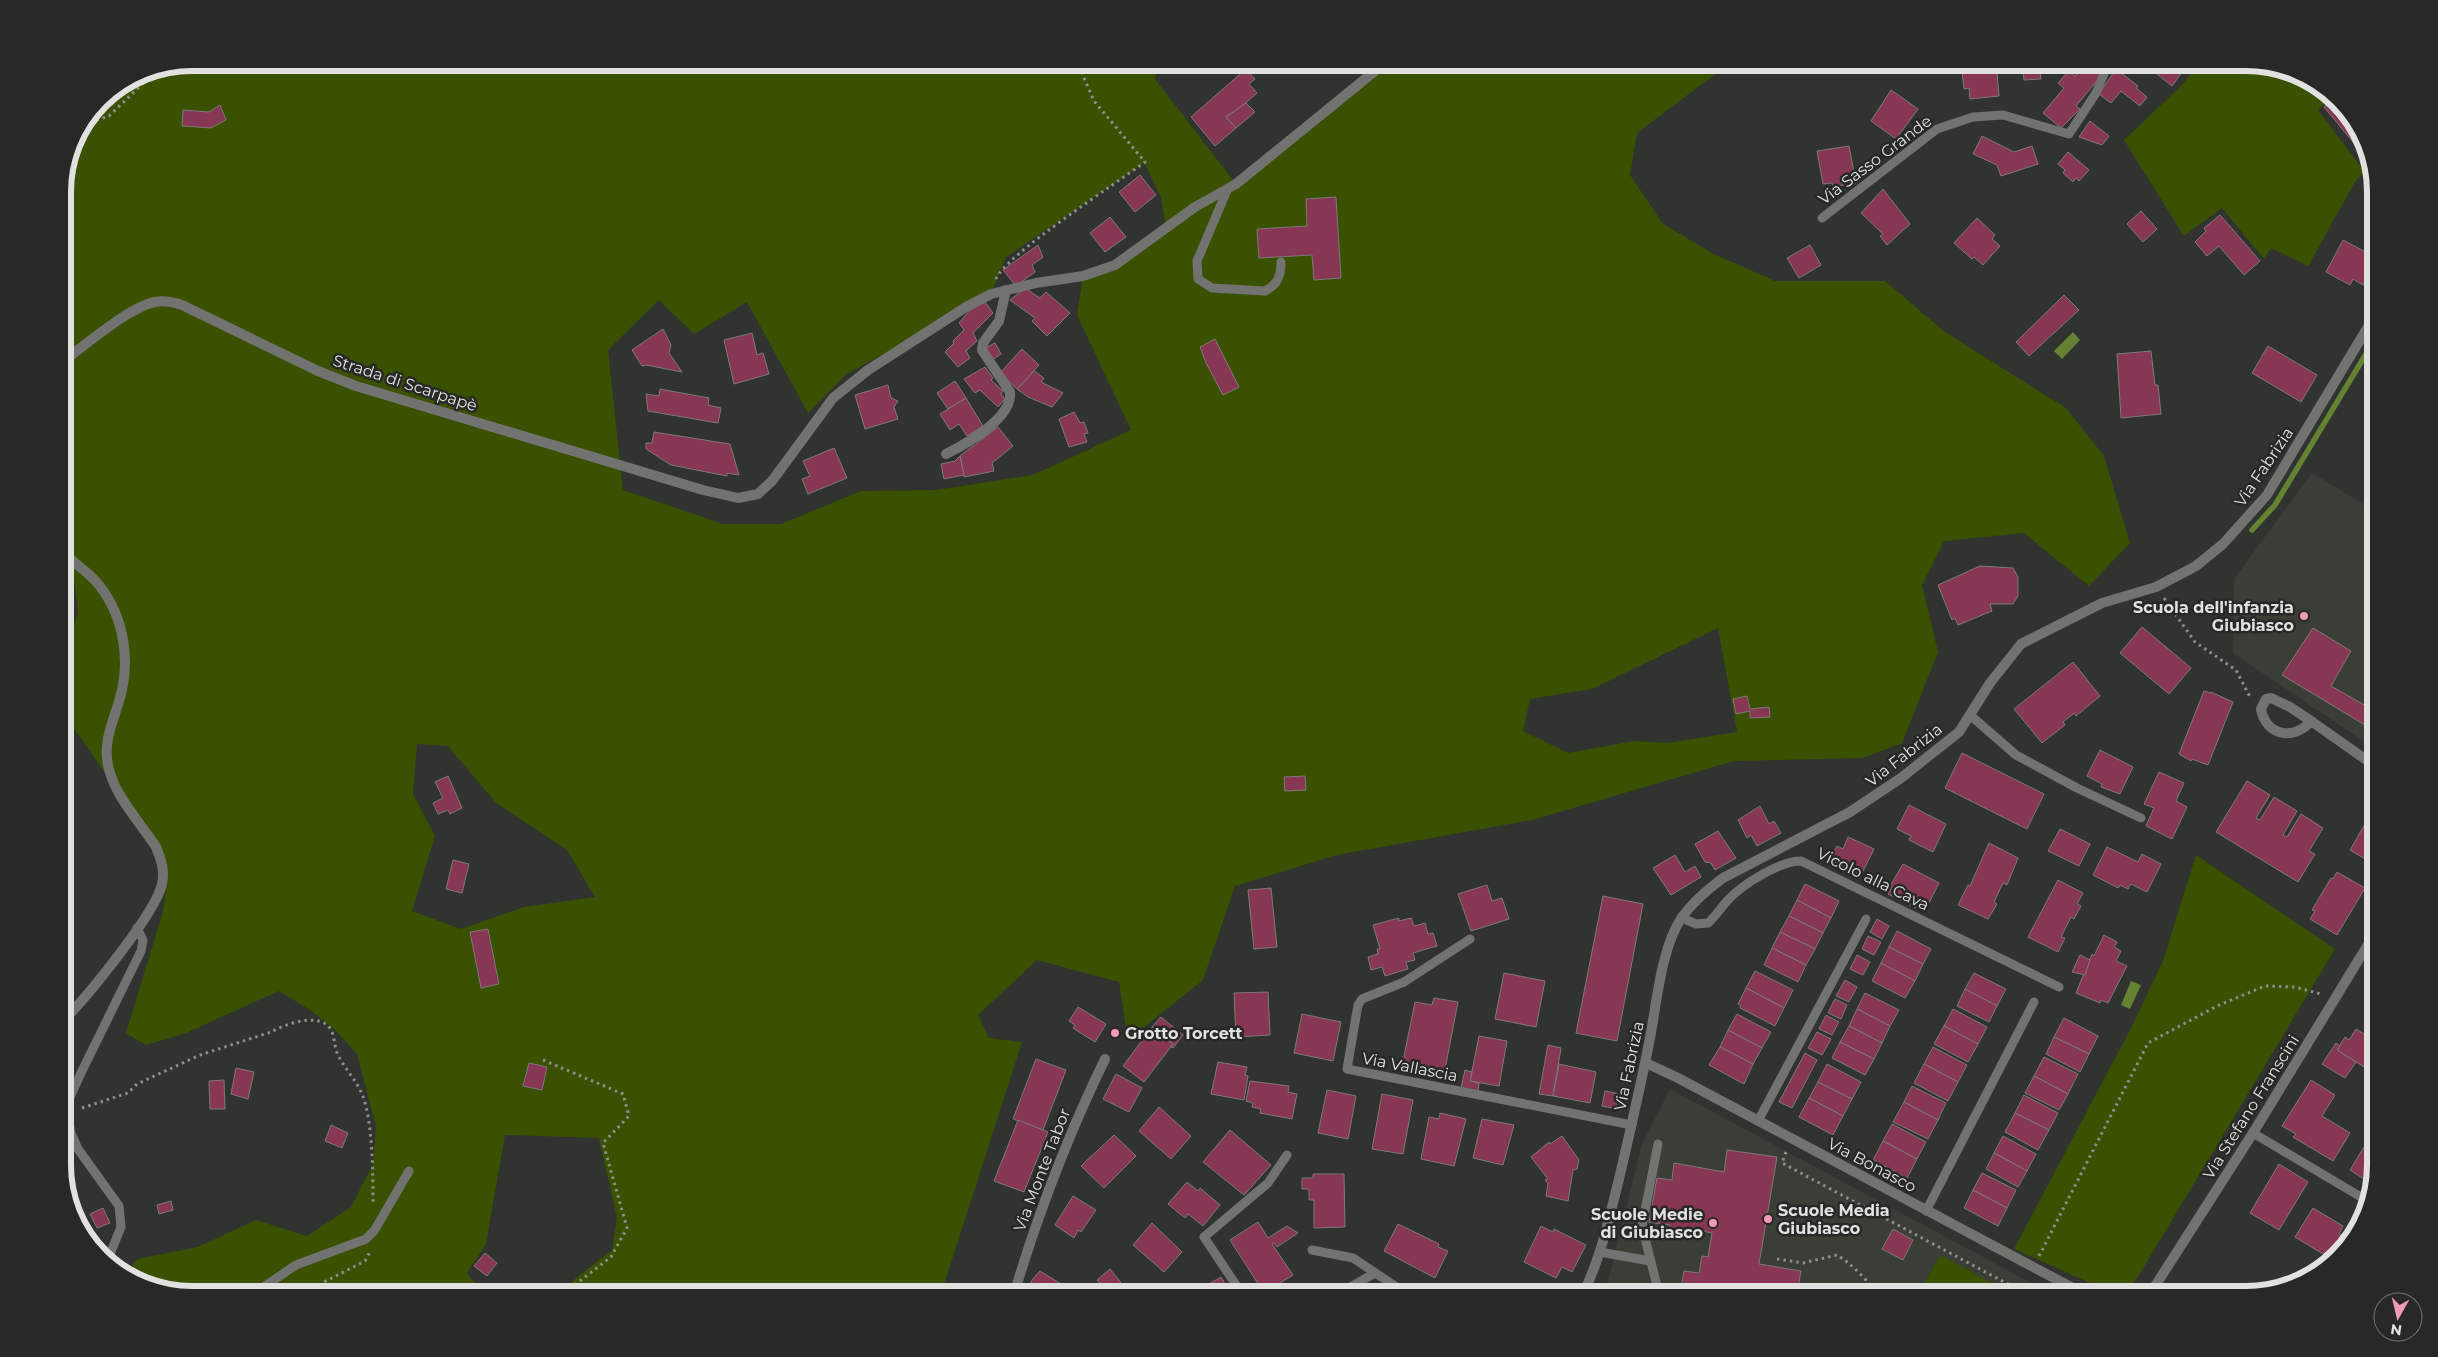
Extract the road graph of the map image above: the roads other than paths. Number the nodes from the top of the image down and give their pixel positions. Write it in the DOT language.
graph roads {
  1 [pos="1374,71"];
  2 [pos="2105,71"];
  3 [pos="1228,188"];
  4 [pos="1822,218"];
  5 [pos="1281,262"];
  6 [pos="1006,290"];
  7 [pos="2366,330"];
  8 [pos="72,355"];
  9 [pos="946,454"];
  10 [pos="72,560"];
  11 [pos="1970,715"];
  12 [pos="2311,721"];
  13 [pos="2367,760"];
  14 [pos="2141,818"];
  15 [pos="1682,918"];
  16 [pos="1866,919"];
  17 [pos="137,928"];
  18 [pos="1470,939"];
  19 [pos="2367,947"];
  20 [pos="2059,987"];
  21 [pos="2034,1002"];
  22 [pos="72,1011"];
  23 [pos="1105,1059"];
  24 [pos="1646,1063"];
  25 [pos="72,1092"];
  26 [pos="1758,1121"];
  27 [pos="1632,1125"];
  28 [pos="2254,1133"];
  29 [pos="72,1135"];
  30 [pos="1658,1144"];
  31 [pos="1287,1155"];
  32 [pos="408,1171"];
  33 [pos="2362,1197"];
  34 [pos="1926,1211"];
  35 [pos="1312,1250"];
  36 [pos="1600,1252"];
  37 [pos="110,1253"];
  38 [pos="1650,1261"];
  39 [pos="1375,1273"];
  40 [pos="265,1286"];
  41 [pos="1016,1286"];
  42 [pos="1237,1286"];
  43 [pos="1352,1286"];
  44 [pos="1395,1286"];
  45 [pos="1586,1286"];
  46 [pos="1657,1286"];
  47 [pos="2068,1286"];
  48 [pos="2155,1286"];
  1 -- 3 [label="street"];
  2 -- 4 [label="lane, Via Sasso Grande"];
  3 -- 5 [label="lane"];
  3 -- 6 [label="street"];
  6 -- 8 [label="street, Strada di Scarpapè"];
  6 -- 9 [label="street"];
  7 -- 11 [label="street, Via Fabrizia"];
  10 -- 17 [label="street"];
  11 -- 14 [label="lane"];
  11 -- 15 [label="street, Via Fabrizia"];
  12 -- 12 [label="street"];
  12 -- 13 [label="street"];
  15 -- 20 [label="lane, Vicolo alla Cava"];
  15 -- 24 [label="street, Via Fabrizia"];
  16 -- 26 [label="lane"];
  17 -- 22 [label="street"];
  17 -- 25 [label="lane"];
  18 -- 27 [label="lane, Via Vallascia"];
  19 -- 28 [label="street, Via Stefano Franscini"];
  21 -- 34 [label="lane"];
  23 -- 41 [label="street, Via Monte Tabor"];
  24 -- 26 [label="street, Via Bonasco"];
  24 -- 27 [label="street, Via Fabrizia"];
  26 -- 34 [label="street, Via Bonasco"];
  27 -- 36 [label="street, Via Fabrizia"];
  28 -- 33 [label="lane"];
  28 -- 48 [label="street, Via Stefano Franscini"];
  29 -- 37 [label="lane"];
  30 -- 38 [label="lane"];
  31 -- 42 [label="lane"];
  32 -- 40 [label="lane"];
  34 -- 47 [label="street, Via Bonasco"];
  35 -- 39 [label="lane"];
  36 -- 38 [label="lane"];
  36 -- 45 [label="street, Via Fabrizia"];
  38 -- 46 [label="lane"];
  39 -- 43 [label="lane"];
  39 -- 44 [label="lane"];
}
